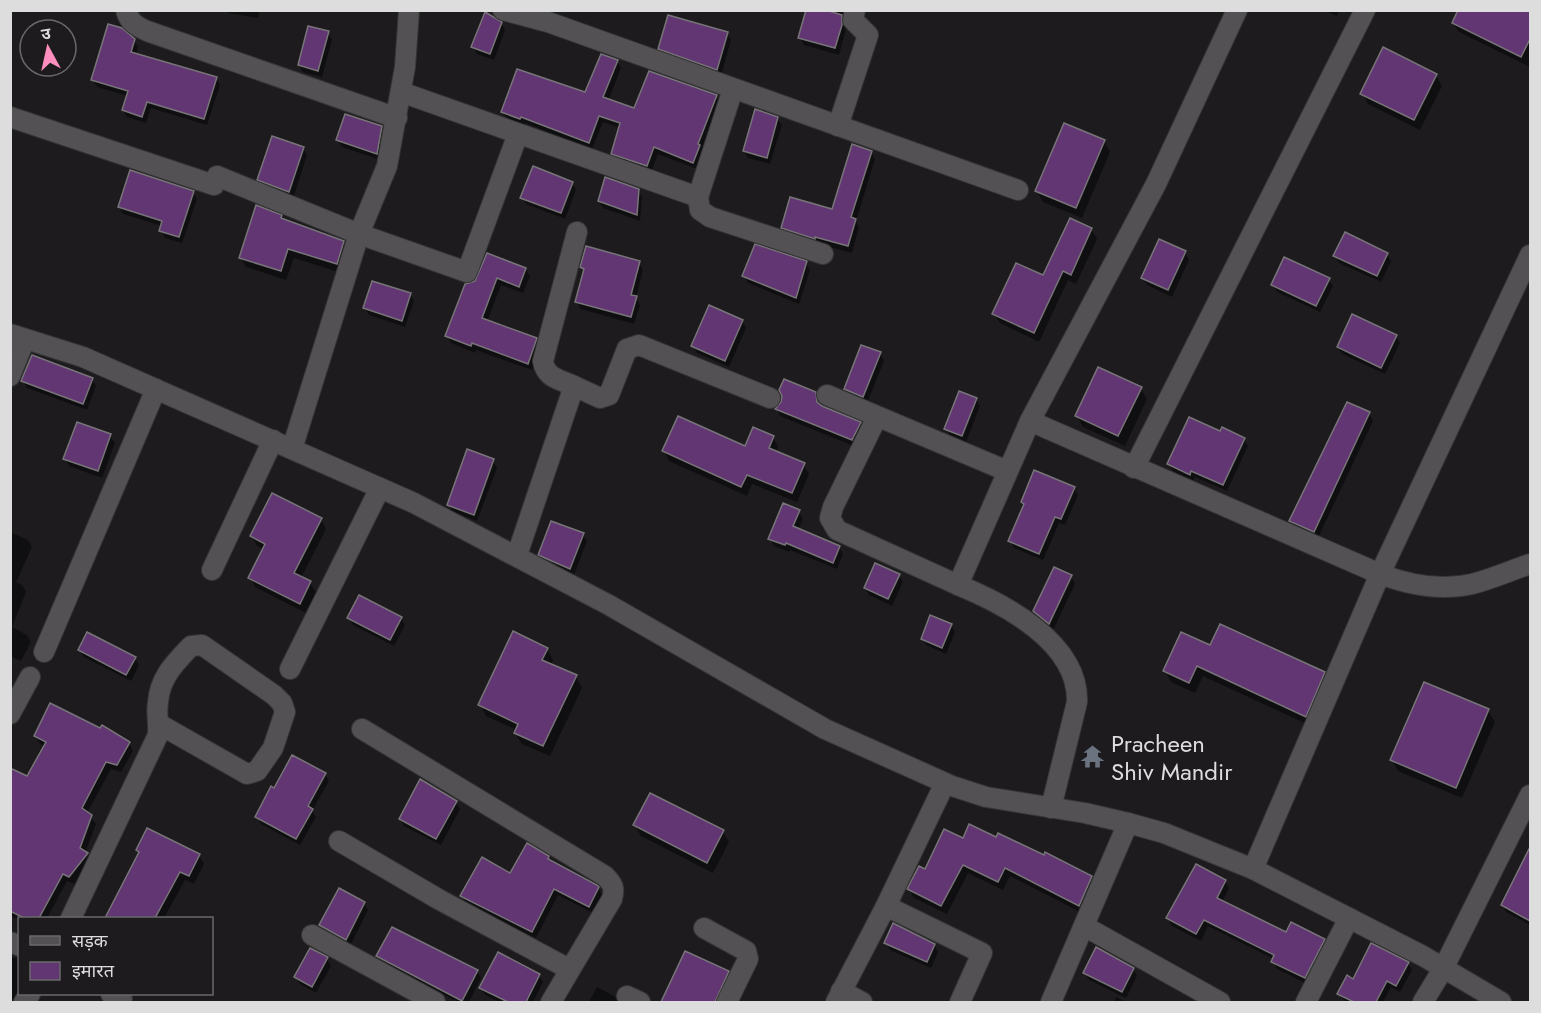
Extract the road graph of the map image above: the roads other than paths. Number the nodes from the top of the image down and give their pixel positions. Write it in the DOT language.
graph roads {
  1 [pos="126,10"];
  2 [pos="409,10"];
  3 [pos="503,10"];
  4 [pos="855,10"];
  5 [pos="1237,10"];
  6 [pos="1365,10"];
  7 [pos="733,89"];
  8 [pos="401,92"];
  9 [pos="10,117"];
  10 [pos="397,118"];
  11 [pos="838,126"];
  12 [pos="518,134"];
  13 [pos="1018,190"];
  14 [pos="698,197"];
  15 [pos="577,232"];
  16 [pos="359,234"];
  17 [pos="824,254"];
  18 [pos="1530,255"];
  19 [pos="18,337"];
  20 [pos="10,376"];
  21 [pos="574,386"];
  22 [pos="156,389"];
  23 [pos="827,395"];
  24 [pos="770,398"];
  25 [pos="877,417"];
  26 [pos="1030,421"];
  27 [pos="273,440"];
  28 [pos="292,449"];
  29 [pos="1134,468"];
  30 [pos="1007,471"];
  31 [pos="380,488"];
  32 [pos="517,555"];
  33 [pos="1530,564"];
  34 [pos="212,570"];
  35 [pos="1380,574"];
  36 [pos="958,585"];
  37 [pos="44,652"];
  38 [pos="290,669"];
  39 [pos="30,677"];
  40 [pos="10,714"];
  41 [pos="159,724"];
  42 [pos="362,729"];
  43 [pos="945,783"];
  44 [pos="1530,795"];
  45 [pos="1051,808"];
  46 [pos="1128,823"];
  47 [pos="339,841"];
  48 [pos="1253,869"];
  49 [pos="886,906"];
  50 [pos="71,917"];
  51 [pos="1349,918"];
  52 [pos="1084,926"];
  53 [pos="704,928"];
  54 [pos="312,935"];
  55 [pos="570,969"];
  56 [pos="1443,969"];
  57 [pos="838,997"];
  58 [pos="427,1001"];
  59 [pos="551,1002"];
  60 [pos="727,1002"];
  61 [pos="862,1002"];
  62 [pos="960,1002"];
  63 [pos="1051,1002"];
  64 [pos="1220,1002"];
  65 [pos="1306,1002"];
  66 [pos="1423,1002"];
  67 [pos="1501,1002"];
  1 -- 10 [label="street"];
  2 -- 8 [label="street"];
  3 -- 7 [label="street"];
  4 -- 11 [label="street"];
  5 -- 26 [label="street"];
  6 -- 29 [label="street"];
  7 -- 11 [label="street"];
  7 -- 14 [label="street"];
  8 -- 10 [label="street"];
  8 -- 12 [label="street"];
  9 -- 16 [label="street"];
  10 -- 16 [label="street"];
  11 -- 13 [label="street"];
  12 -- 14 [label="street"];
  12 -- 16 [label="street"];
  14 -- 17 [label="street"];
  15 -- 21 [label="street"];
  16 -- 28 [label="street"];
  18 -- 35 [label="street"];
  19 -- 20 [label="street"];
  19 -- 22 [label="street"];
  21 -- 24 [label="street"];
  21 -- 32 [label="street"];
  22 -- 27 [label="street"];
  22 -- 37 [label="street"];
  23 -- 25 [label="street"];
  25 -- 30 [label="street"];
  25 -- 36 [label="street"];
  26 -- 29 [label="street"];
  26 -- 30 [label="street"];
  27 -- 28 [label="street"];
  27 -- 34 [label="street"];
  28 -- 31 [label="street"];
  29 -- 35 [label="street"];
  30 -- 36 [label="street"];
  31 -- 32 [label="street"];
  31 -- 38 [label="street"];
  32 -- 43 [label="street"];
  33 -- 35 [label="street"];
  35 -- 48 [label="street"];
  36 -- 45 [label="street"];
  39 -- 40 [label="street"];
  41 -- 41 [label="street"];
  41 -- 50 [label="street"];
  42 -- 55 [label="street"];
  43 -- 45 [label="street"];
  43 -- 49 [label="street"];
  44 -- 56 [label="street"];
  45 -- 46 [label="street"];
  46 -- 48 [label="street"];
  46 -- 52 [label="street"];
  47 -- 55 [label="street"];
  48 -- 51 [label="street"];
  49 -- 57 [label="street"];
  49 -- 62 [label="street"];
  51 -- 56 [label="street"];
  51 -- 65 [label="street"];
  52 -- 63 [label="street"];
  52 -- 64 [label="street"];
  53 -- 60 [label="street"];
  54 -- 58 [label="street"];
  55 -- 59 [label="street"];
  56 -- 66 [label="street"];
  56 -- 67 [label="street"];
  57 -- 61 [label="street"];
}
